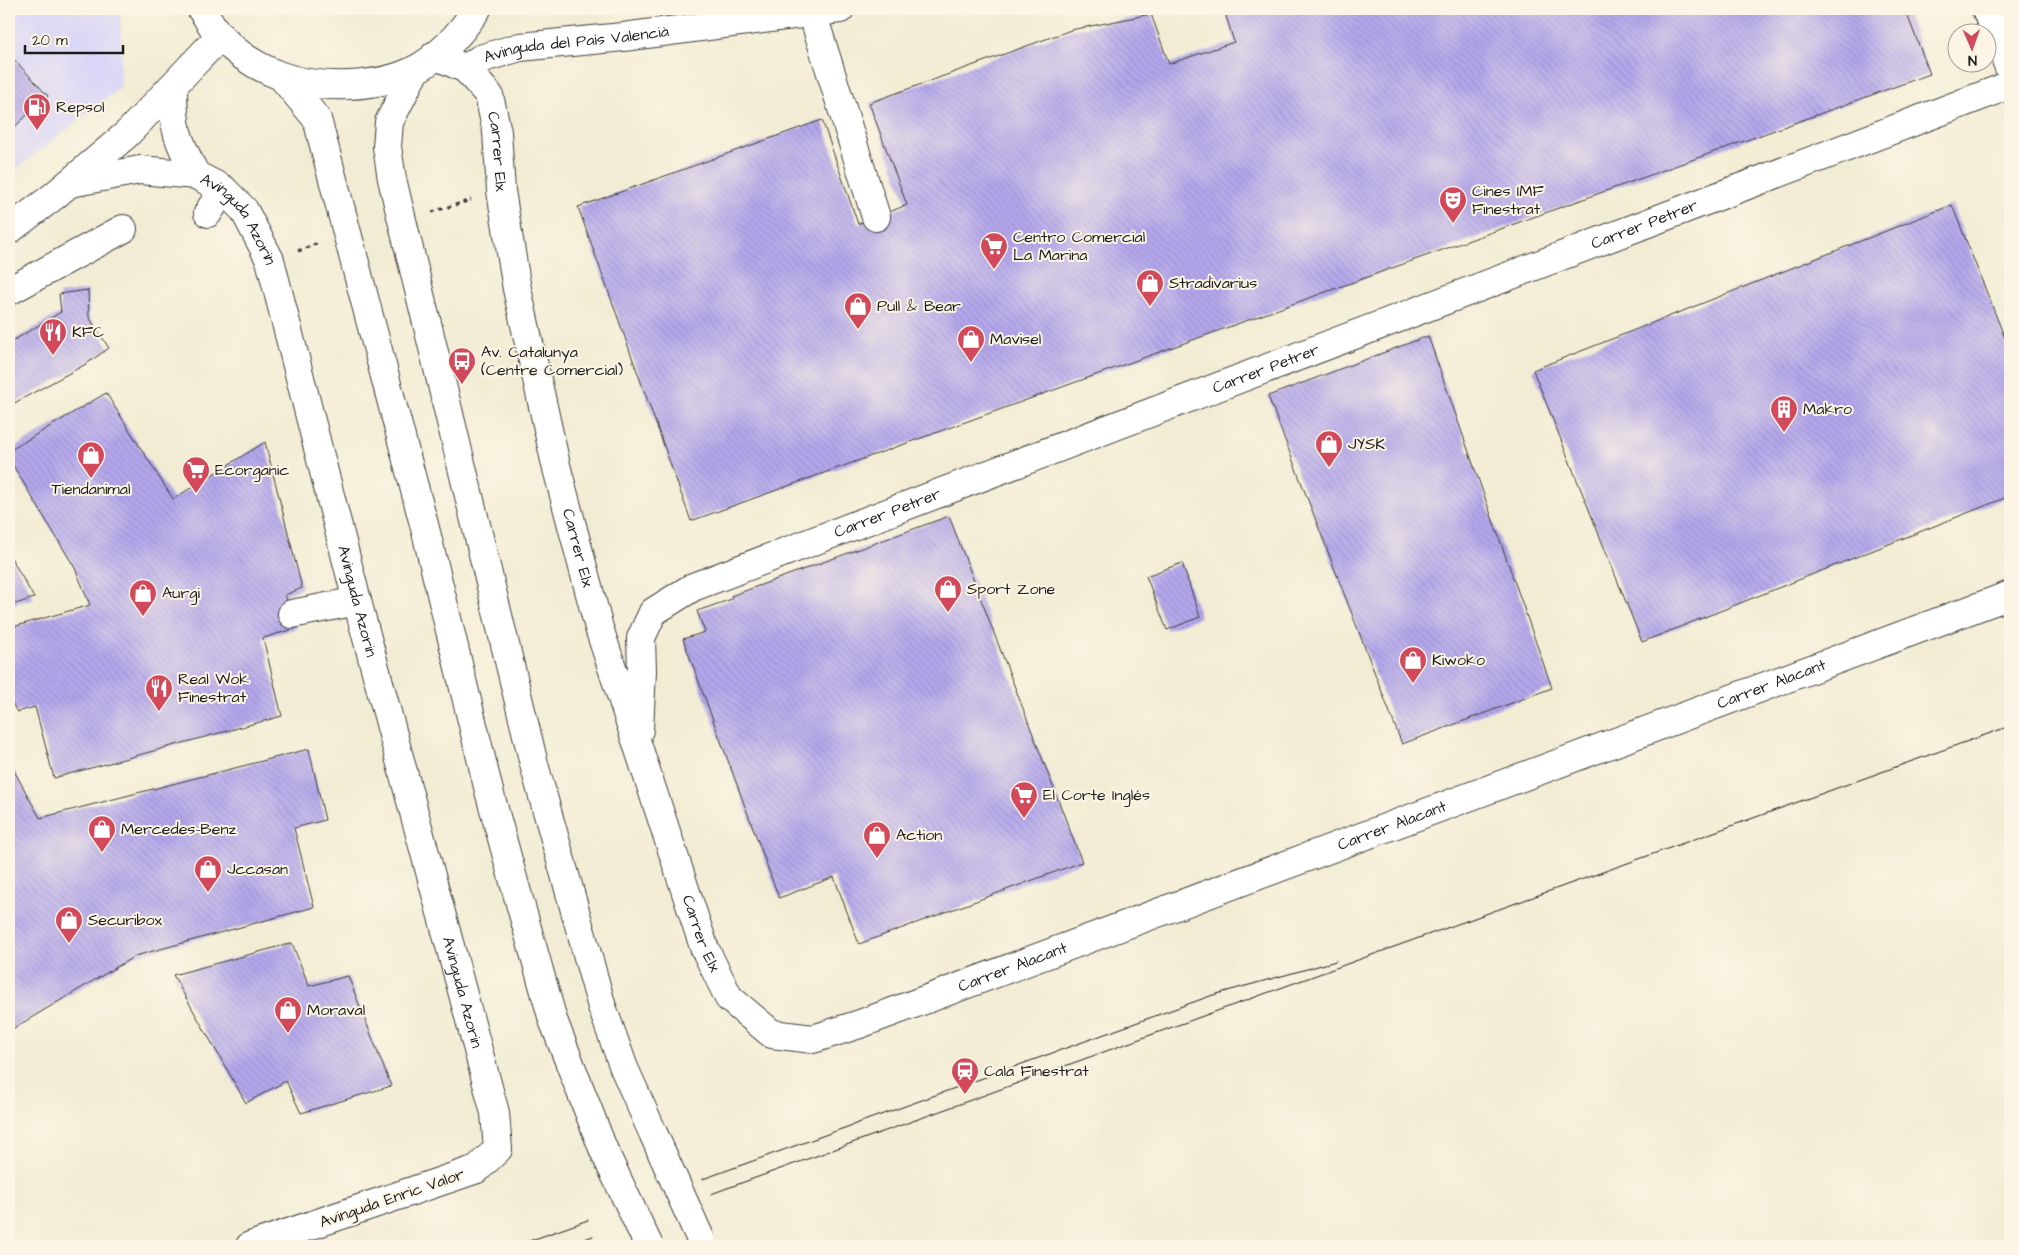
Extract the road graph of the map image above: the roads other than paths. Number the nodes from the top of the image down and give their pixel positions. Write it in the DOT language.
graph roads {
  1 [pos="202,9"];
  2 [pos="477,9"];
  3 [pos="840,9"];
  4 [pos="1986,9"];
  5 [pos="811,11"];
  6 [pos="220,36"];
  7 [pos="426,62"];
  8 [pos="466,69"];
  9 [pos="2010,70"];
  10 [pos="282,77"];
  11 [pos="2010,85"];
  12 [pos="173,87"];
  13 [pos="196,175"];
  14 [pos="70,183"];
  15 [pos="223,189"];
  16 [pos="208,214"];
  17 [pos="876,217"];
  18 [pos="123,229"];
  19 [pos="9,230"];
  20 [pos="9,291"];
  21 [pos="2010,595"];
  22 [pos="357,601"];
  23 [pos="292,614"];
  24 [pos="638,744"];
  25 [pos="772,1034"];
  26 [pos="477,1169"];
  27 [pos="703,1243"];
  28 [pos="250,1246"];
  29 [pos="649,1246"];
  1 -- 6 [label="street"];
  2 -- 7 [label="street"];
  3 -- 5 [label="street, Avinguda del País Valencià"];
  4 -- 9 [label="street"];
  5 -- 8 [label="street, Avinguda del País Valencià"];
  5 -- 17 [label="street"];
  6 -- 10 [label="street"];
  6 -- 12 [label="street"];
  7 -- 8 [label="street, Carrer Elx"];
  7 -- 10 [label="street"];
  7 -- 27 [label="street, bridge"];
  8 -- 24 [label="street, Carrer Elx"];
  10 -- 29 [label="street, bridge"];
  11 -- 24 [label="street, Carrer Petrer"];
  12 -- 13 [label="street"];
  12 -- 14 [label="street"];
  13 -- 14 [label="street, Avinguda Azorin"];
  13 -- 15 [label="street, Avinguda Azorin"];
  14 -- 19 [label="street"];
  15 -- 16 [label="street"];
  15 -- 22 [label="street, Avinguda Azorin"];
  18 -- 20 [label="street"];
  21 -- 25 [label="street, Carrer Alacant"];
  22 -- 23 [label="street"];
  22 -- 26 [label="street, Avinguda Azorin"];
  24 -- 25 [label="street, Carrer Elx"];
  26 -- 28 [label="street, Avinguda Enric Valor"];
}
